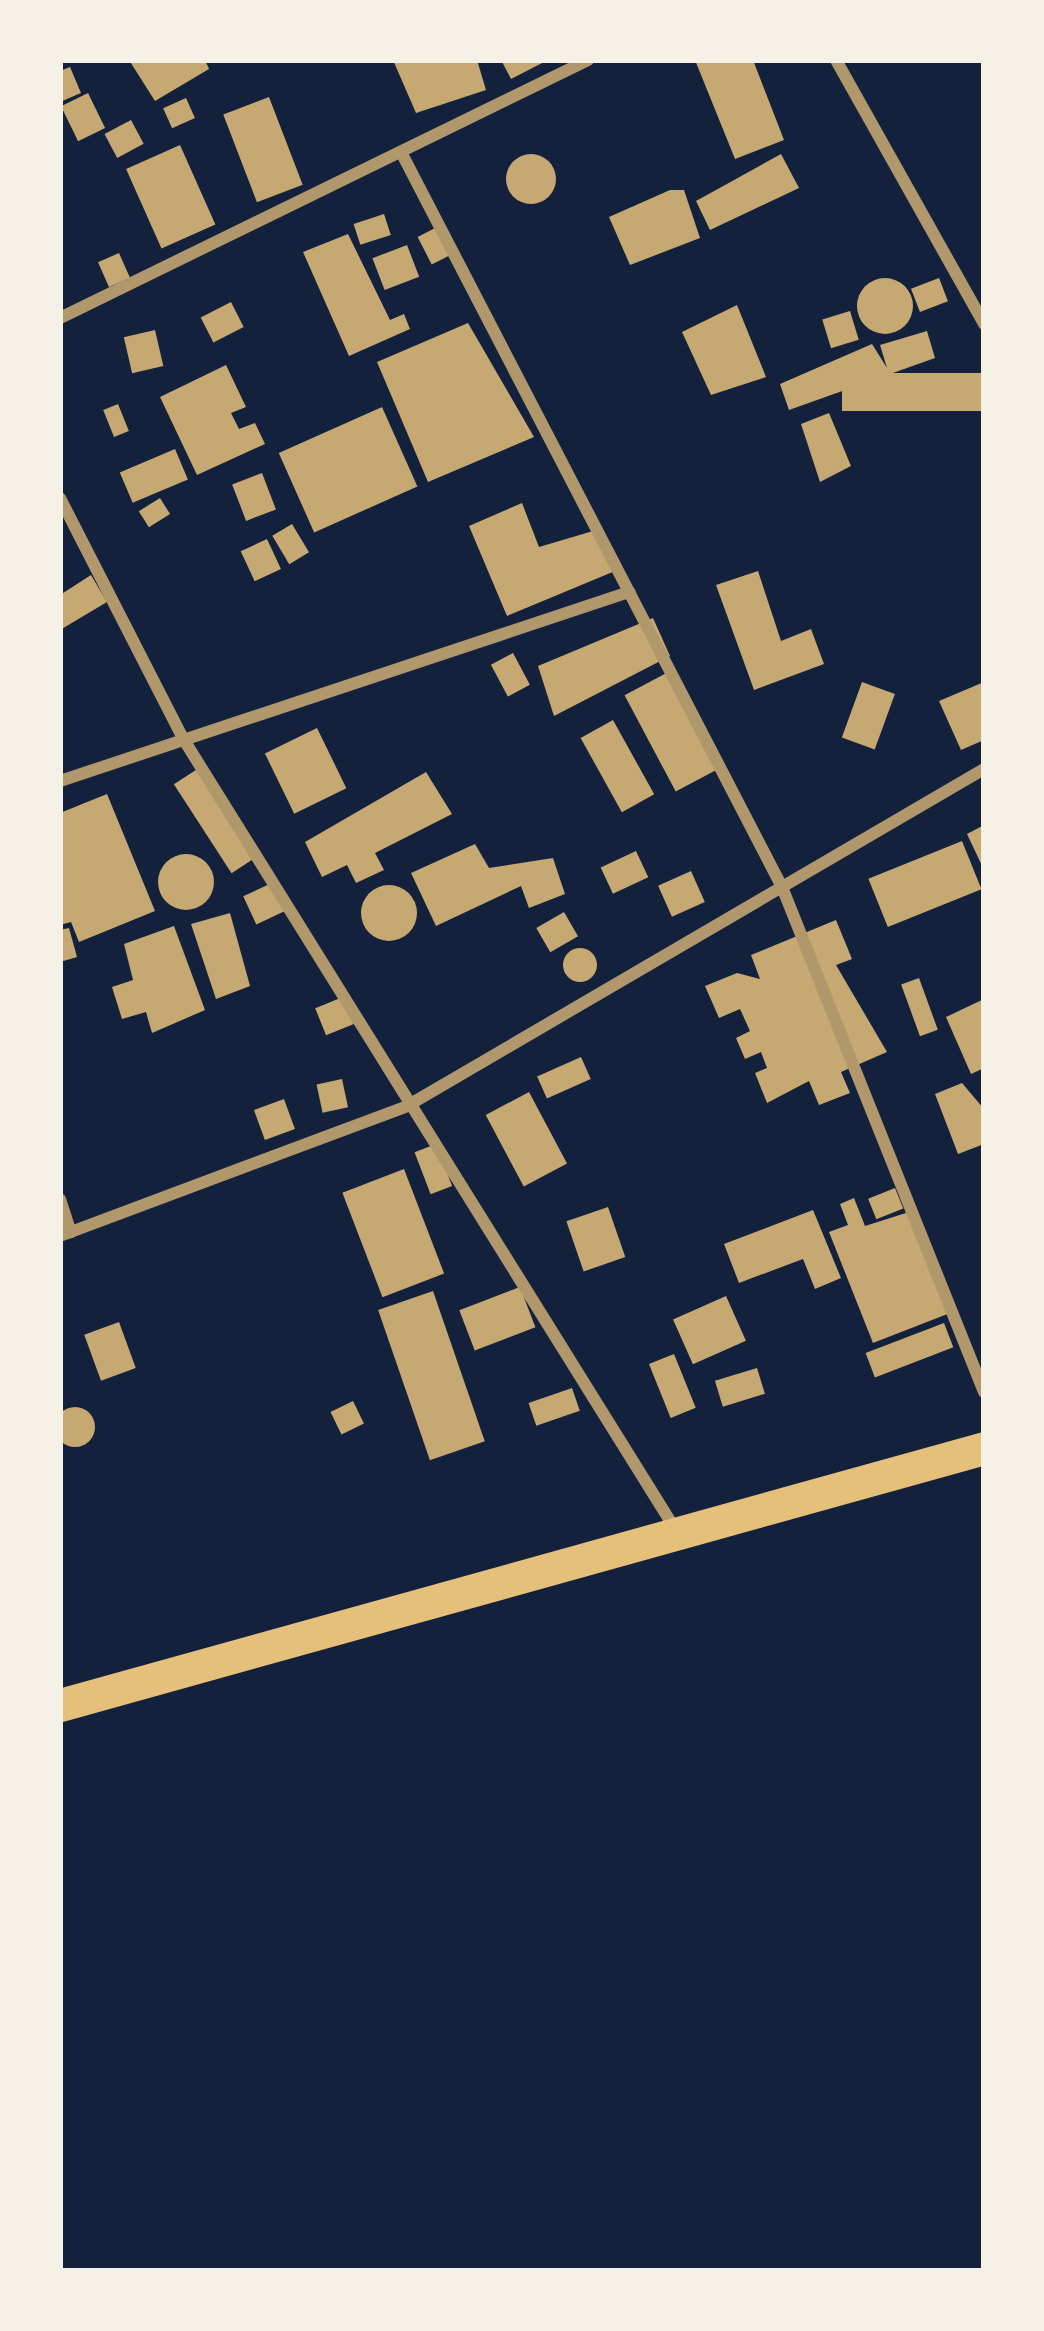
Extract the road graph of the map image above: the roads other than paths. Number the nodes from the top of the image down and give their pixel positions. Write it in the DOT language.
graph roads {
  1 [pos="588,60"];
  2 [pos="836,60"];
  3 [pos="400,152"];
  4 [pos="60,318"];
  5 [pos="984,325"];
  6 [pos="60,498"];
  7 [pos="629,592"];
  8 [pos="184,740"];
  9 [pos="984,769"];
  10 [pos="60,781"];
  11 [pos="782,887"];
  12 [pos="407,1106"];
  13 [pos="60,1199"];
  14 [pos="66,1234"];
  15 [pos="984,1392"];
  16 [pos="984,1448"];
  17 [pos="678,1533"];
  18 [pos="60,1705"];
  1 -- 3 [label="street"];
  2 -- 5 [label="street"];
  3 -- 4 [label="street"];
  3 -- 7 [label="street"];
  6 -- 8 [label="street"];
  7 -- 8 [label="street"];
  7 -- 11 [label="street"];
  8 -- 10 [label="street"];
  8 -- 12 [label="street"];
  9 -- 11 [label="street"];
  11 -- 12 [label="street"];
  11 -- 15 [label="street"];
  12 -- 14 [label="street"];
  12 -- 17 [label="street"];
  13 -- 14 [label="street"];
  16 -- 17 [label="highway"];
  17 -- 18 [label="highway"];
}
